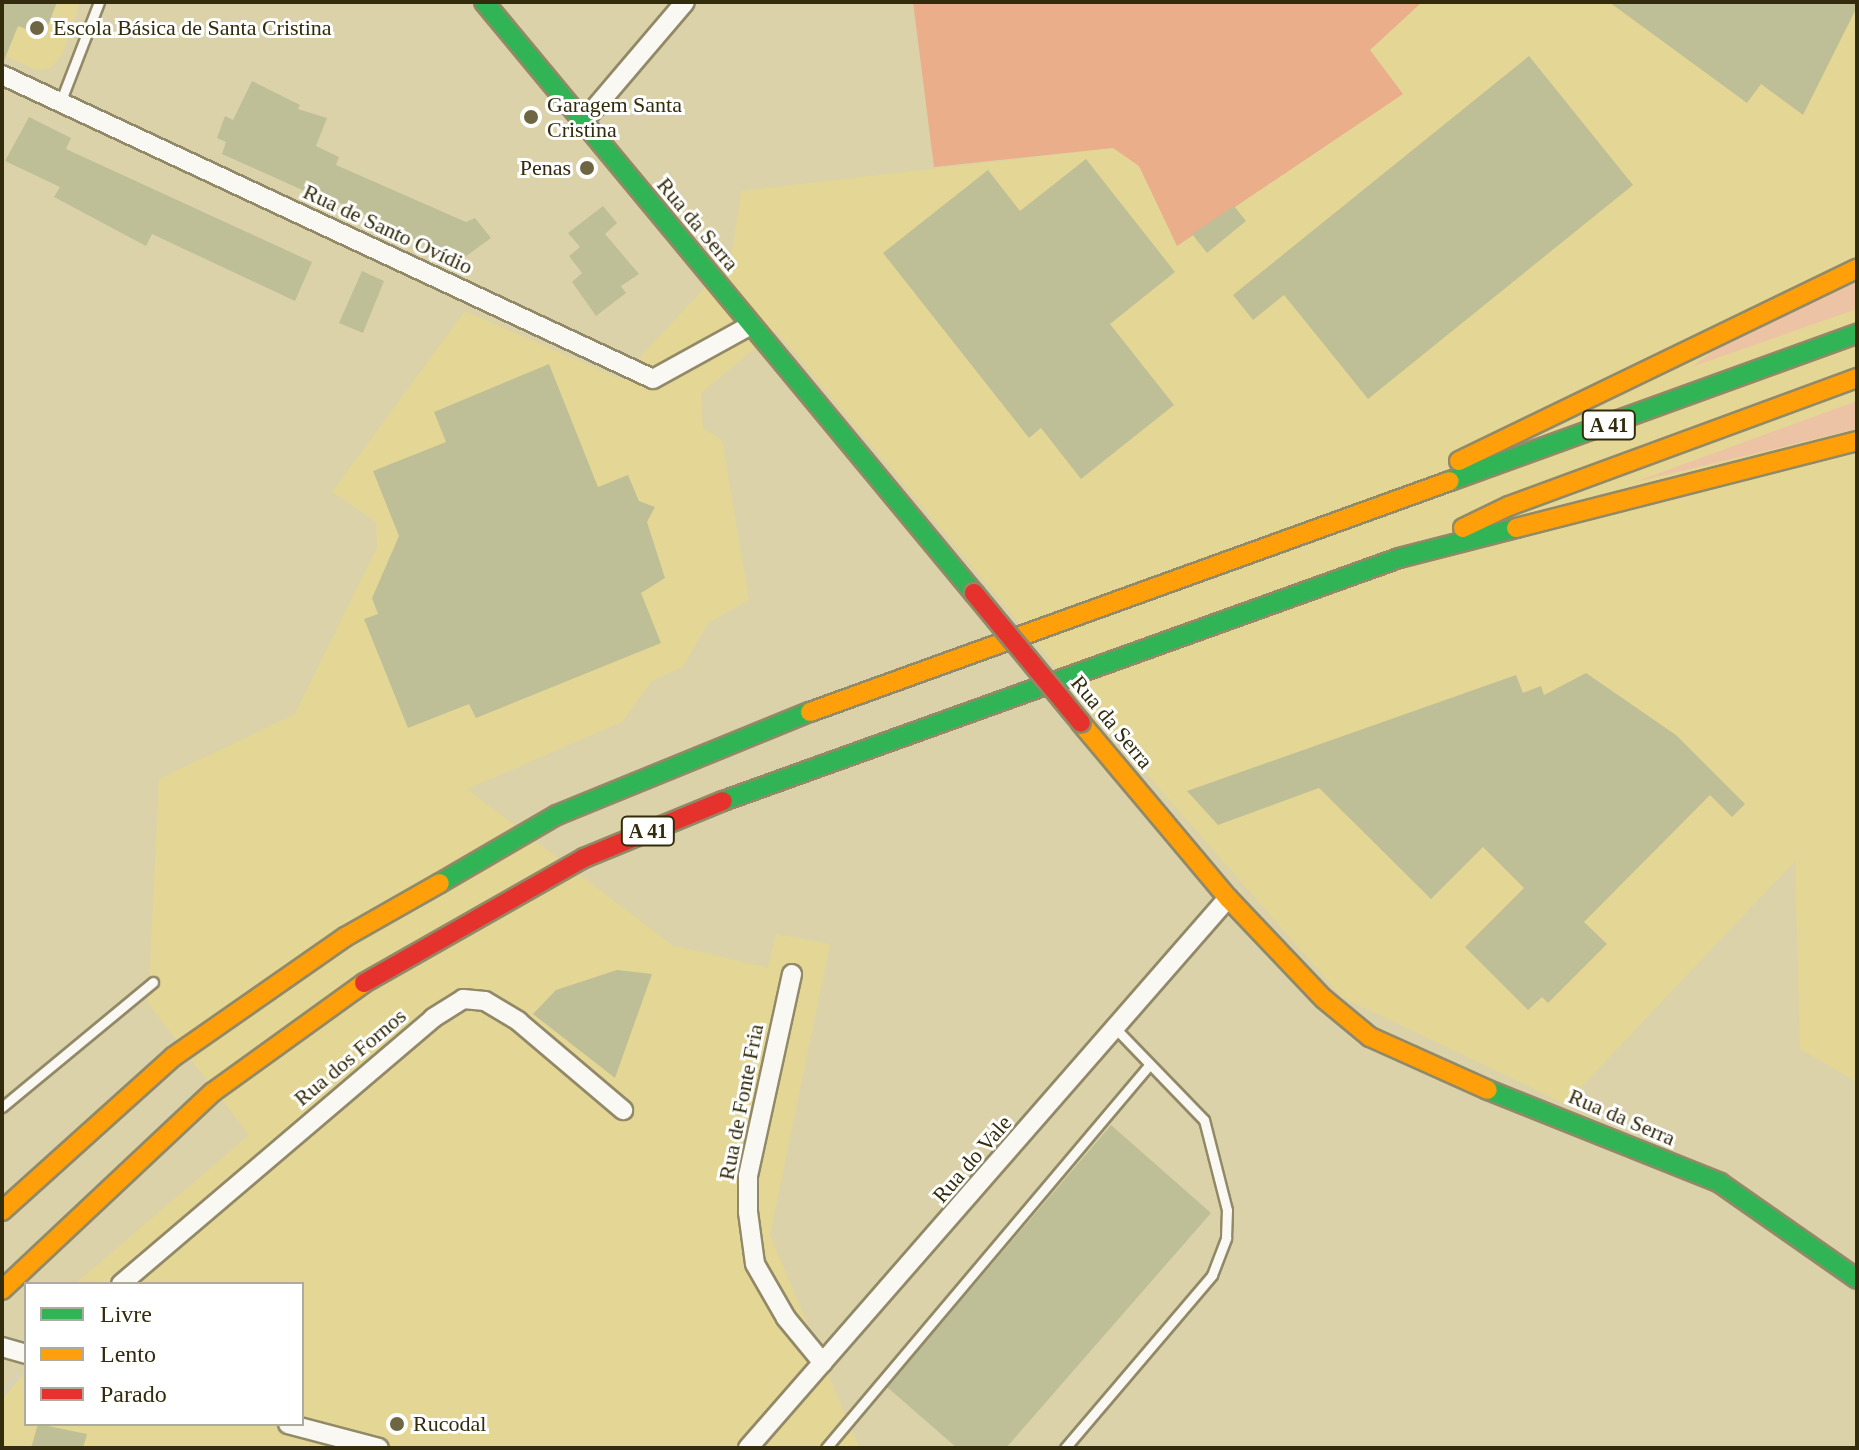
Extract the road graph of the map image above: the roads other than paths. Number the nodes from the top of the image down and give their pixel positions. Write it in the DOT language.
graph roads {
  1 [pos="99,2"];
  2 [pos="484,2"];
  3 [pos="685,2"];
  4 [pos="2,75"];
  5 [pos="60,103"];
  6 [pos="583,122"];
  7 [pos="1857,269"];
  8 [pos="751,325"];
  9 [pos="1857,334"];
  10 [pos="1857,378"];
  11 [pos="1857,441"];
  12 [pos="1359,509"];
  13 [pos="1399,558"];
  14 [pos="1228,898"];
  15 [pos="792,974"];
  16 [pos="153,982"];
  17 [pos="1117,1030"];
  18 [pos="1150,1064"];
  19 [pos="2,1107"];
  20 [pos="623,1110"];
  21 [pos="2,1211"];
  22 [pos="1857,1279"];
  23 [pos="123,1282"];
  24 [pos="2,1290"];
  25 [pos="2,1347"];
  26 [pos="24,1353"];
  27 [pos="823,1363"];
  28 [pos="296,1426"];
  29 [pos="379,1448"];
  30 [pos="748,1448"];
  31 [pos="826,1448"];
  32 [pos="1065,1448"];
  1 -- 5 [label="lane"];
  2 -- 6 [label="main road, Rua da Serra"];
  3 -- 6 [label="street"];
  4 -- 5 [label="street, Rua de Santo Ovídio"];
  5 -- 8 [label="street, Rua de Santo Ovídio"];
  6 -- 8 [label="main road, Rua da Serra"];
  7 -- 12 [label="main road"];
  8 -- 14 [label="main road, Rua da Serra, bridge"];
  9 -- 12 [label="main road, A 41"];
  10 -- 13 [label="main road, A 41"];
  11 -- 13 [label="main road"];
  12 -- 21 [label="main road, A 41"];
  13 -- 24 [label="main road, A 41"];
  14 -- 17 [label="street, Rua do Vale"];
  14 -- 22 [label="main road, Rua da Serra"];
  15 -- 27 [label="street, Rua de Fonte Fria"];
  16 -- 19 [label="lane"];
  17 -- 18 [label="lane"];
  17 -- 27 [label="street, Rua do Vale"];
  18 -- 31 [label="lane"];
  18 -- 32 [label="lane"];
  20 -- 23 [label="street, Rua dos Fornos"];
  25 -- 26 [label="street"];
  27 -- 30 [label="street, Rua do Vale"];
  28 -- 29 [label="street"];
}
